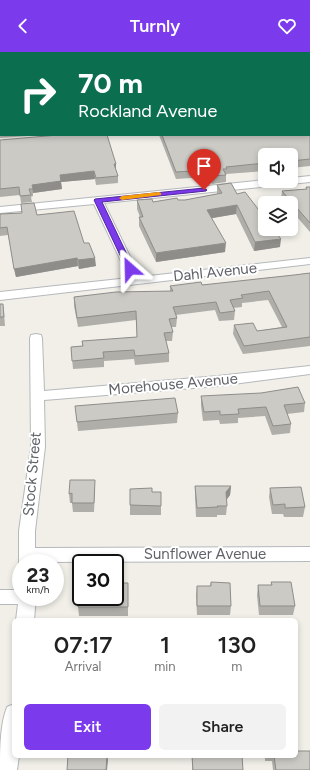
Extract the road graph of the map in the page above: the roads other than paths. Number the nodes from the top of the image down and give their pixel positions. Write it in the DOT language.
graph roads {
  1 [pos="310,179"];
  2 [pos="97,200"];
  3 [pos="0,210"];
  4 [pos="310,261"];
  5 [pos="136,281"];
  6 [pos="0,296"];
  7 [pos="36,338"];
  8 [pos="310,370"];
  9 [pos="36,396"];
  10 [pos="27,554"];
  11 [pos="310,554"];
  12 [pos="64,558"];
  13 [pos="0,597"];
  14 [pos="12,597"];
  15 [pos="26,606"];
  16 [pos="25,618"];
  17 [pos="12,729"];
  18 [pos="7,770"];
  1 -- 2 [label="street"];
  2 -- 3 [label="street"];
  2 -- 5 [label="street"];
  4 -- 5 [label="street, Dahl Avenue"];
  5 -- 6 [label="street, Dahl Avenue"];
  7 -- 9 [label="street, Stock Street"];
  8 -- 9 [label="street, Morehouse Avenue"];
  9 -- 10 [label="street, Stock Street"];
  11 -- 12 [label="street, Sunflower Avenue"];
  13 -- 14 [label="street"];
  15 -- 16 [label="street"];
  17 -- 18 [label="street"];
}
